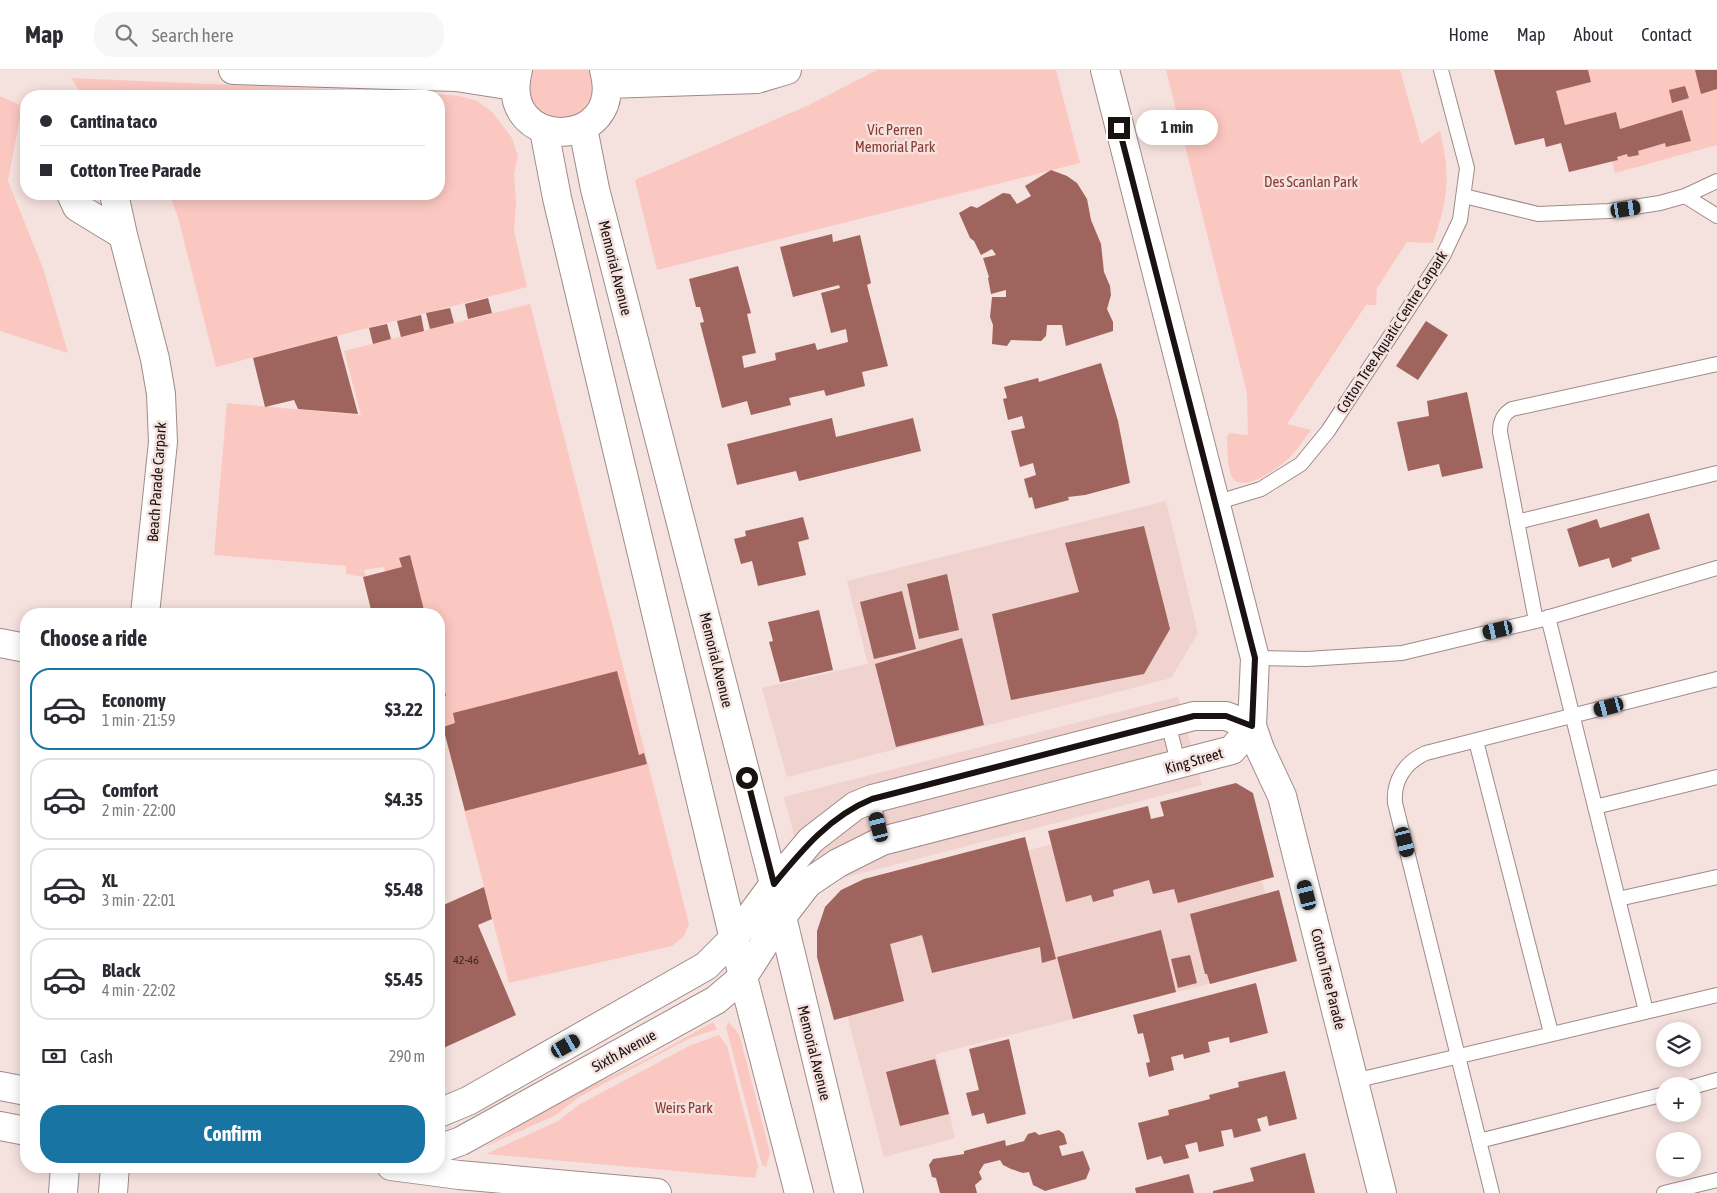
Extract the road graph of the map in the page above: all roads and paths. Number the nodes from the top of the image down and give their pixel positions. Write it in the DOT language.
graph roads {
  1 [pos="233,70"];
  2 [pos="786,70"];
  3 [pos="1104,70"];
  4 [pos="1441,70"];
  5 [pos="606,77"];
  6 [pos="517,78"];
  7 [pos="583,128"];
  8 [pos="544,130"];
  9 [pos="1717,181"];
  10 [pos="1464,196"];
  11 [pos="1685,196"];
  12 [pos="74,200"];
  13 [pos="115,200"];
  14 [pos="1717,216"];
  15 [pos="123,235"];
  16 [pos="1717,364"];
  17 [pos="1717,473"];
  18 [pos="1215,503"];
  19 [pos="1517,522"];
  20 [pos="1717,568"];
  21 [pos="146,608"];
  22 [pos="1542,619"];
  23 [pos="0,643"];
  24 [pos="20,647"];
  25 [pos="1255,658"];
  26 [pos="1717,679"];
  27 [pos="1572,717"];
  28 [pos="1168,723"];
  29 [pos="1252,726"];
  30 [pos="1476,741"];
  31 [pos="1179,766"];
  32 [pos="1717,777"];
  33 [pos="872,799"];
  34 [pos="1595,807"];
  35 [pos="882,841"];
  36 [pos="1717,877"];
  37 [pos="774,884"];
  38 [pos="1618,899"];
  39 [pos="781,918"];
  40 [pos="734,938"];
  41 [pos="743,977"];
  42 [pos="1717,995"];
  43 [pos="1646,1011"];
  44 [pos="1551,1033"];
  45 [pos="1457,1056"];
  46 [pos="1717,1080"];
  47 [pos="1354,1081"];
  48 [pos="1701,1084"];
  49 [pos="0,1086"];
  50 [pos="20,1090"];
  51 [pos="1656,1096"];
  52 [pos="445,1111"];
  53 [pos="0,1126"];
  54 [pos="20,1129"];
  55 [pos="1479,1141"];
  56 [pos="445,1147"];
  57 [pos="64,1173"];
  58 [pos="114,1173"];
  59 [pos="444,1173"];
  60 [pos="1717,1180"];
  61 [pos="63,1193"];
  62 [pos="113,1193"];
  63 [pos="657,1193"];
  64 [pos="799,1193"];
  65 [pos="849,1193"];
  66 [pos="1382,1193"];
  67 [pos="1492,1193"];
  68 [pos="1664,1193"];
  1 -- 6 [label="street"];
  2 -- 5 [label="street"];
  3 -- 18 [label="street, Cotton Tree Parade"];
  4 -- 10 [label="lane, Cotton Tree Aquatic Centre Carpark"];
  5 -- 7 [label="street"];
  6 -- 8 [label="street"];
  7 -- 8 [label="street"];
  7 -- 37 [label="street, Memorial Avenue"];
  8 -- 40 [label="street"];
  9 -- 11 [label="lane"];
  10 -- 11 [label="lane"];
  10 -- 18 [label="lane, Cotton Tree Aquatic Centre Carpark"];
  11 -- 14 [label="lane"];
  12 -- 15 [label="street"];
  13 -- 15 [label="street, Beach Parade Carpark"];
  15 -- 21 [label="street, Beach Parade Carpark"];
  16 -- 19 [label="lane"];
  17 -- 19 [label="lane"];
  18 -- 25 [label="street, Cotton Tree Parade"];
  19 -- 22 [label="lane"];
  20 -- 22 [label="lane"];
  22 -- 25 [label="lane"];
  22 -- 27 [label="lane"];
  23 -- 24 [label="street"];
  25 -- 29 [label="street, Cotton Tree Parade"];
  26 -- 27 [label="lane"];
  27 -- 30 [label="lane"];
  27 -- 34 [label="lane"];
  28 -- 29 [label="street"];
  28 -- 31 [label="lane"];
  28 -- 33 [label="street"];
  29 -- 31 [label="street, King Street"];
  29 -- 47 [label="street, Cotton Tree Parade"];
  30 -- 44 [label="lane"];
  30 -- 45 [label="lane"];
  31 -- 35 [label="street, King Street"];
  32 -- 34 [label="lane"];
  33 -- 35 [label="lane"];
  33 -- 37 [label="street"];
  34 -- 38 [label="lane"];
  35 -- 39 [label="street, King Street"];
  36 -- 38 [label="lane"];
  37 -- 39 [label="street, Memorial Avenue"];
  37 -- 40 [label="street"];
  38 -- 43 [label="lane"];
  39 -- 41 [label="street, Sixth Avenue"];
  39 -- 65 [label="street, Memorial Avenue"];
  40 -- 41 [label="street"];
  40 -- 52 [label="street"];
  41 -- 56 [label="street, Sixth Avenue"];
  41 -- 64 [label="street"];
  42 -- 43 [label="lane"];
  43 -- 44 [label="lane"];
  44 -- 45 [label="lane"];
  45 -- 47 [label="lane"];
  45 -- 55 [label="lane"];
  46 -- 48 [label="lane"];
  47 -- 66 [label="street, Cotton Tree Parade"];
  49 -- 50 [label="street"];
  51 -- 55 [label="lane"];
  53 -- 54 [label="street"];
  55 -- 67 [label="lane"];
  57 -- 61 [label="street"];
  58 -- 62 [label="street"];
  59 -- 63 [label="street"];
  60 -- 68 [label="lane"];
}
